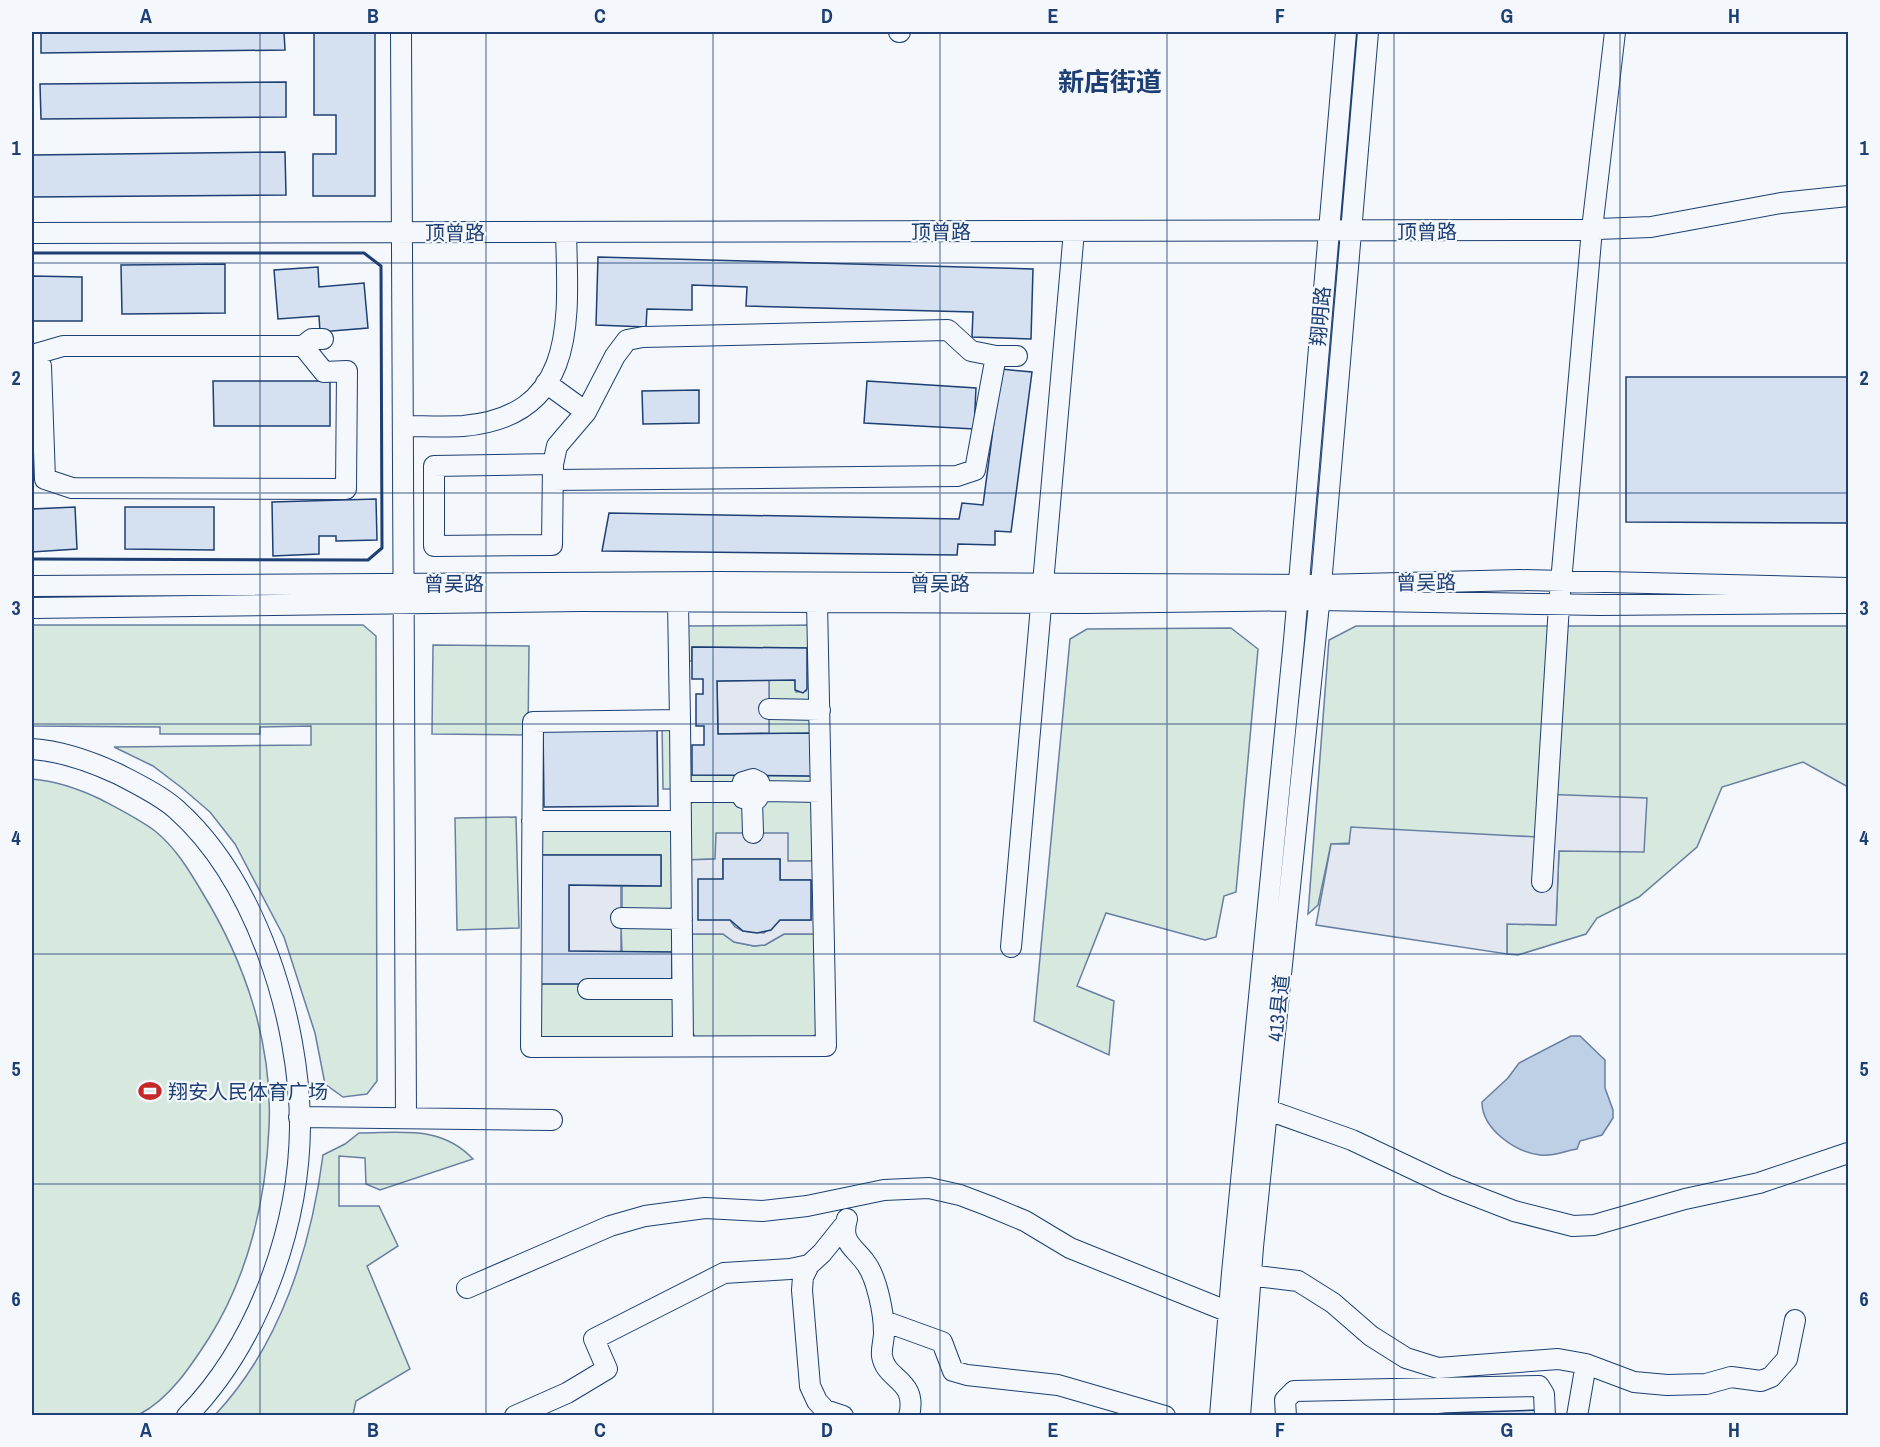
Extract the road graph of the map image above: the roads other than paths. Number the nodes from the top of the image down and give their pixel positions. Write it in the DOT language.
graph roads {
  1 [pos="401,32"];
  2 [pos="1346,32"];
  3 [pos="1368,32"];
  4 [pos="1615,32"];
  5 [pos="1848,196"];
  6 [pos="1592,230"];
  7 [pos="1074,231"];
  8 [pos="1327,231"];
  9 [pos="1349,231"];
  10 [pos="32,232"];
  11 [pos="402,232"];
  12 [pos="566,232"];
  13 [pos="323,339"];
  14 [pos="303,346"];
  15 [pos="32,355"];
  16 [pos="996,356"];
  17 [pos="1017,356"];
  18 [pos="546,383"];
  19 [pos="585,412"];
  20 [pos="37,424"];
  21 [pos="403,426"];
  22 [pos="553,472"];
  23 [pos="1561,581"];
  24 [pos="32,586"];
  25 [pos="1848,588"];
  26 [pos="1043,592"];
  27 [pos="1297,592"];
  28 [pos="1320,592"];
  29 [pos="404,593"];
  30 [pos="678,602"];
  31 [pos="817,602"];
  32 [pos="1848,603"];
  33 [pos="1559,604"];
  34 [pos="32,608"];
  35 [pos="769,709"];
  36 [pos="820,710"];
  37 [pos="680,720"];
  38 [pos="32,749"];
  39 [pos="681,792"];
  40 [pos="821,792"];
  41 [pos="751,795"];
  42 [pos="532,821"];
  43 [pos="681,821"];
  44 [pos="753,833"];
  45 [pos="1542,882"];
  46 [pos="621,918"];
  47 [pos="682,919"];
  48 [pos="1011,947"];
  49 [pos="588,989"];
  50 [pos="682,989"];
  51 [pos="683,1046"];
  52 [pos="1268,1110"];
  53 [pos="299,1117"];
  54 [pos="406,1117"];
  55 [pos="552,1120"];
  56 [pos="1848,1154"];
  57 [pos="862,1193"];
  58 [pos="846,1223"];
  59 [pos="809,1265"];
  60 [pos="1241,1274"];
  61 [pos="467,1288"];
  62 [pos="1228,1311"];
  63 [pos="1248,1319"];
  64 [pos="1795,1320"];
  65 [pos="884,1321"];
  66 [pos="1586,1364"];
  67 [pos="1228,1414"];
  68 [pos="187,1416"];
  69 [pos="515,1416"];
  70 [pos="843,1416"];
  71 [pos="909,1416"];
  72 [pos="1165,1416"];
  73 [pos="1286,1416"];
  74 [pos="1545,1416"];
  75 [pos="1577,1416"];
  1 -- 11 [label="street"];
  2 -- 8 [label="street, 翔明路"];
  3 -- 9 [label="street, 翔明路"];
  4 -- 6 [label="street"];
  5 -- 6 [label="street, 顶曾路"];
  6 -- 9 [label="street, 顶曾路"];
  6 -- 23 [label="street"];
  7 -- 8 [label="street, 顶曾路"];
  7 -- 12 [label="street, 顶曾路"];
  7 -- 26 [label="street"];
  8 -- 9 [label="street, 顶曾路"];
  8 -- 27 [label="street, 翔明路"];
  9 -- 28 [label="street, 翔明路"];
  10 -- 11 [label="street, 顶曾路"];
  11 -- 12 [label="street, 顶曾路"];
  11 -- 21 [label="street"];
  12 -- 18 [label="street"];
  13 -- 14 [label="street"];
  14 -- 15 [label="street"];
  14 -- 20 [label="street"];
  15 -- 20 [label="street"];
  16 -- 17 [label="street"];
  16 -- 19 [label="street"];
  16 -- 22 [label="street"];
  18 -- 19 [label="street"];
  18 -- 21 [label="street"];
  19 -- 22 [label="street"];
  21 -- 29 [label="street"];
  22 -- 22 [label="street"];
  23 -- 25 [label="street, 曾吴路"];
  23 -- 28 [label="street, 曾吴路"];
  23 -- 33 [label="street"];
  24 -- 29 [label="street, 曾吴路"];
  26 -- 27 [label="street, 曾吴路"];
  26 -- 29 [label="street, 曾吴路"];
  26 -- 31 [label="street, 曾吴路"];
  26 -- 48 [label="street"];
  27 -- 28 [label="street, 曾吴路"];
  27 -- 60 [label="street, 413县道"];
  28 -- 33 [label="street, 曾吴路"];
  28 -- 52 [label="street, 413县道"];
  29 -- 30 [label="street, 曾吴路"];
  29 -- 34 [label="street, 曾吴路"];
  29 -- 54 [label="street"];
  30 -- 31 [label="street, 曾吴路"];
  30 -- 37 [label="street"];
  31 -- 36 [label="street"];
  32 -- 33 [label="street, 曾吴路"];
  33 -- 45 [label="street"];
  35 -- 36 [label="street"];
  36 -- 40 [label="street"];
  37 -- 39 [label="street"];
  37 -- 42 [label="street"];
  38 -- 53 [label="street"];
  39 -- 41 [label="street"];
  39 -- 43 [label="street"];
  40 -- 41 [label="street"];
  40 -- 51 [label="street"];
  41 -- 44 [label="street"];
  42 -- 43 [label="street"];
  42 -- 51 [label="street"];
  43 -- 47 [label="street"];
  46 -- 47 [label="street"];
  47 -- 50 [label="street"];
  49 -- 50 [label="street"];
  50 -- 51 [label="street"];
  52 -- 56 [label="street"];
  52 -- 60 [label="street, 413县道"];
  53 -- 54 [label="street"];
  53 -- 68 [label="street"];
  54 -- 55 [label="street"];
  57 -- 58 [label="street"];
  57 -- 61 [label="street"];
  57 -- 62 [label="street"];
  58 -- 59 [label="street"];
  58 -- 65 [label="street"];
  59 -- 69 [label="street"];
  59 -- 70 [label="street"];
  60 -- 62 [label="street, 413县道"];
  60 -- 63 [label="street, 413县道"];
  60 -- 66 [label="street"];
  62 -- 63 [label="street"];
  62 -- 67 [label="street, 413县道"];
  63 -- 67 [label="street, 413县道"];
  64 -- 66 [label="street"];
  65 -- 71 [label="street"];
  65 -- 72 [label="street"];
  66 -- 75 [label="street"];
  73 -- 74 [label="street"];
}
